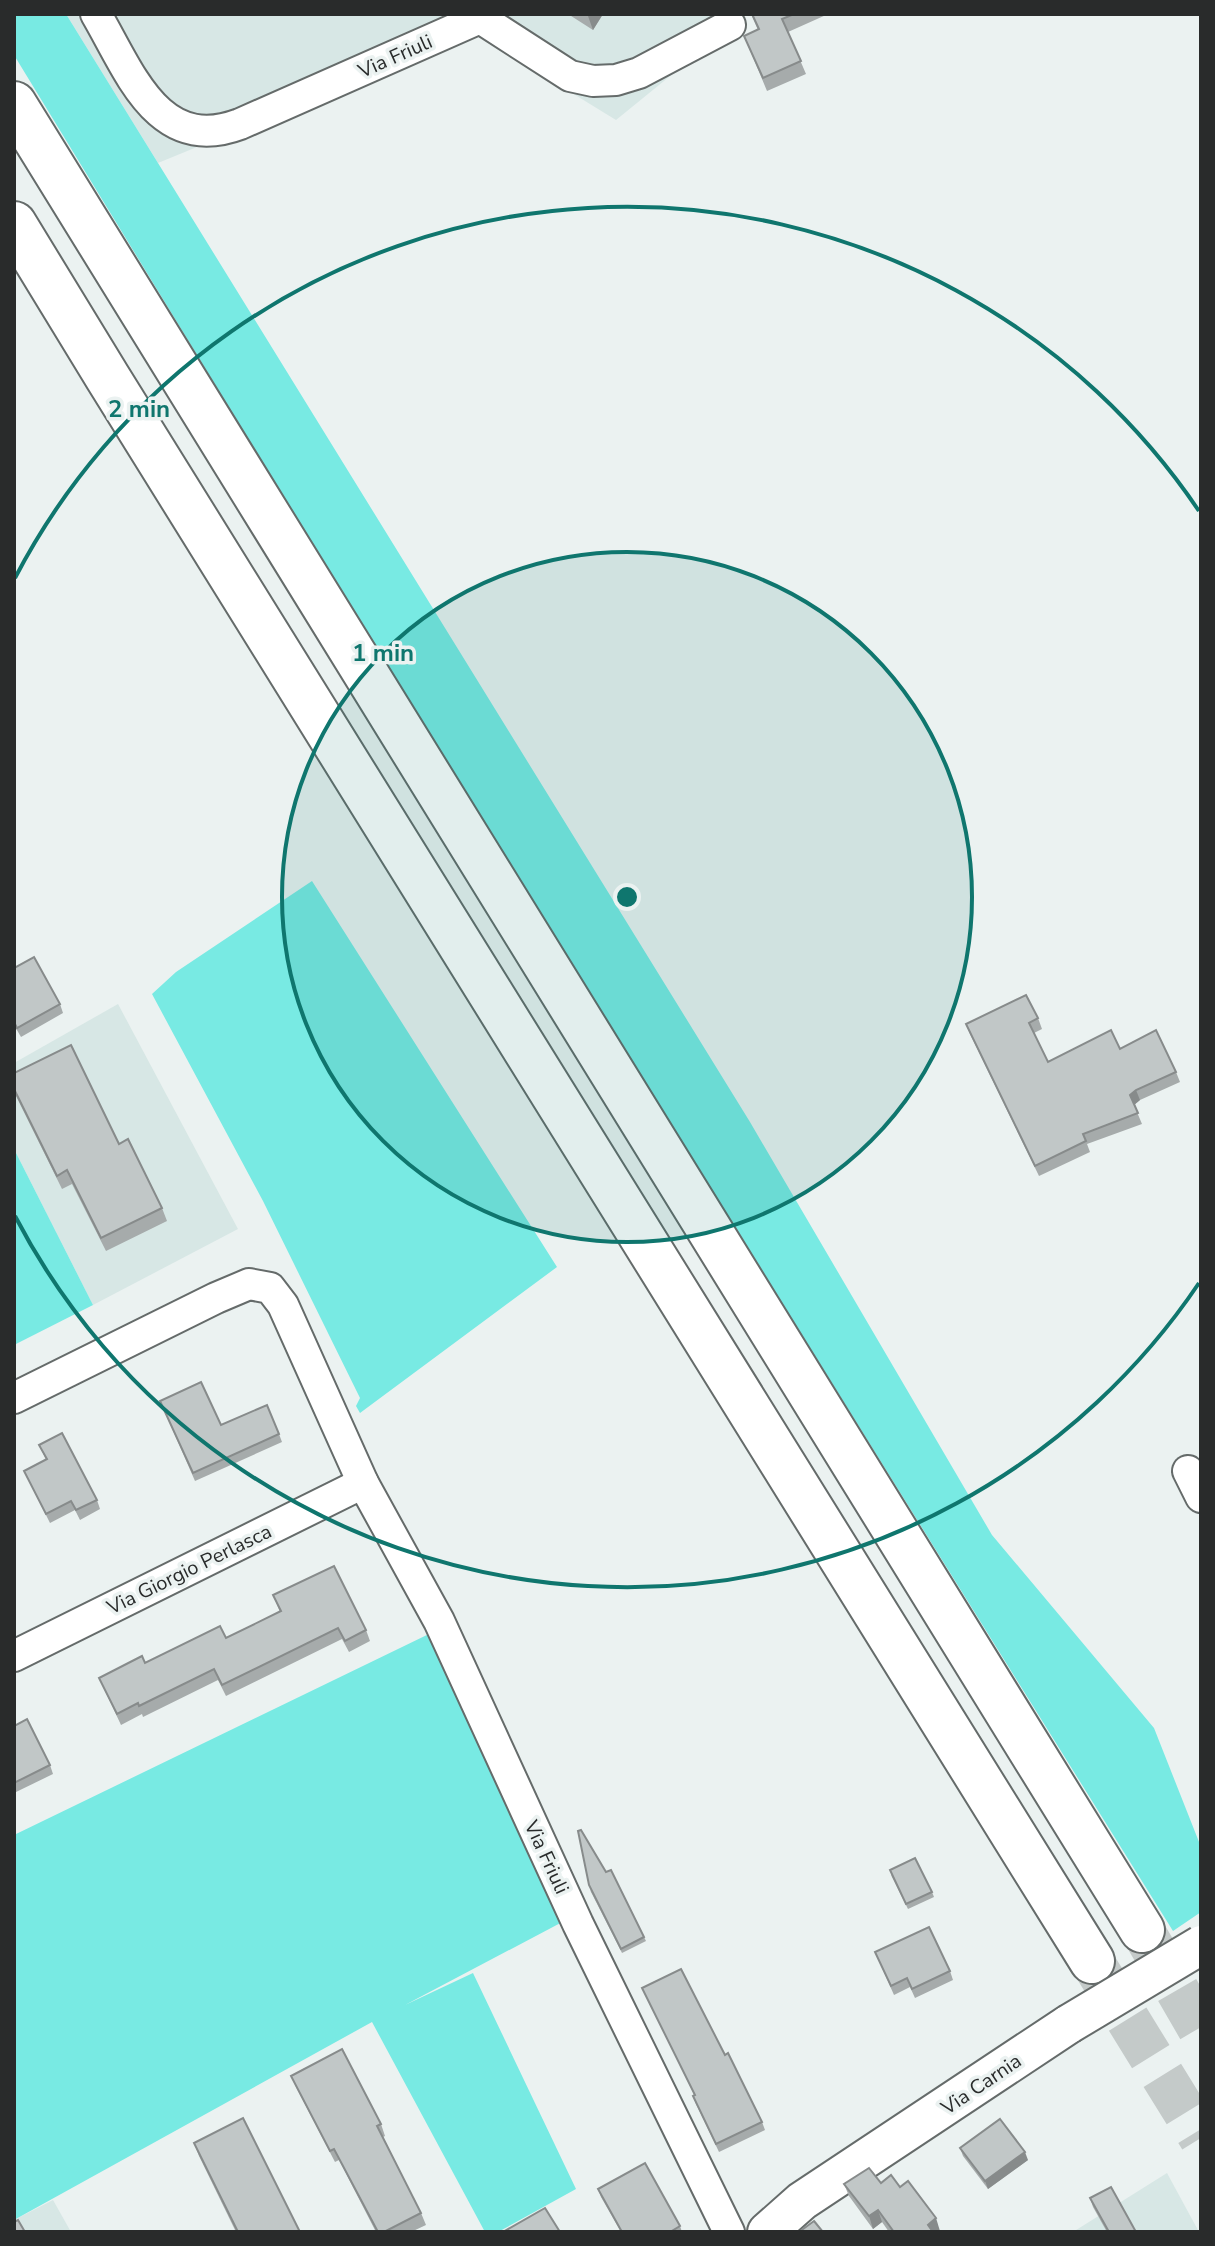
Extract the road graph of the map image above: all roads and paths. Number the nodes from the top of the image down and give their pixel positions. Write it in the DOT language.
graph roads {
  1 [pos="96,14"];
  2 [pos="730,25"];
  3 [pos="14,104"];
  4 [pos="14,224"];
  5 [pos="14,1398"];
  6 [pos="363,1483"];
  7 [pos="14,1656"];
  8 [pos="1142,1930"];
  9 [pos="1201,1945"];
  10 [pos="1092,1961"];
  11 [pos="729,2232"];
  12 [pos="767,2232"];
  1 -- 2 [label="street, Via Friuli"];
  3 -- 8 [label="highway"];
  4 -- 10 [label="highway"];
  5 -- 6 [label="street, Via Friuli"];
  6 -- 7 [label="street, Via Giorgio Perlasca"];
  6 -- 11 [label="street, Via Friuli"];
  9 -- 12 [label="street, Via Carnia, bridge"];
}
